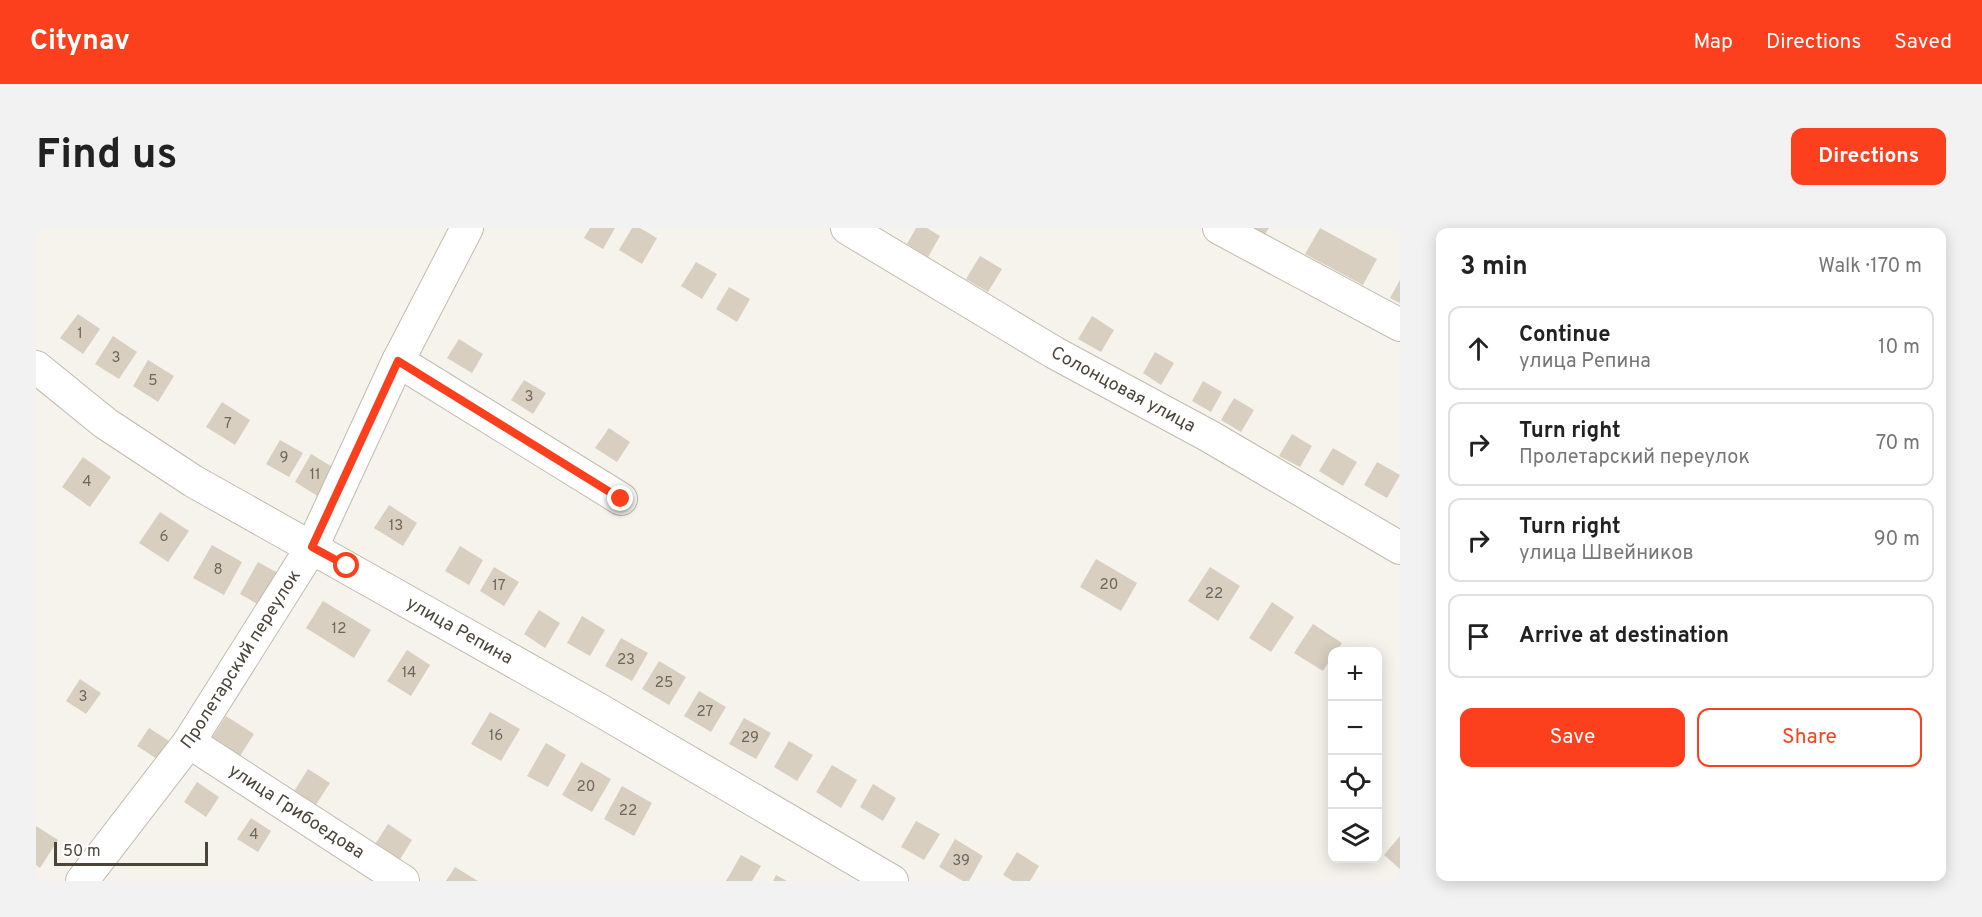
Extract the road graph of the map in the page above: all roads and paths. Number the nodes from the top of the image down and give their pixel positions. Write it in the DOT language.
graph roads {
  1 [pos="467,228"];
  2 [pos="847,228"];
  3 [pos="1219,228"];
  4 [pos="1400,325"];
  5 [pos="398,361"];
  6 [pos="36,367"];
  7 [pos="621,499"];
  8 [pos="312,547"];
  9 [pos="1400,548"];
  10 [pos="189,742"];
  11 [pos="82,881"];
  12 [pos="403,881"];
  13 [pos="892,881"];
  1 -- 5 [label="street, Пролетарский переулок"];
  2 -- 9 [label="street, Солонцовая улица"];
  3 -- 4 [label="street"];
  5 -- 7 [label="street"];
  5 -- 8 [label="street, Пролетарский переулок"];
  6 -- 8 [label="street, улица Репина"];
  8 -- 10 [label="street, Пролетарский переулок"];
  8 -- 13 [label="street, улица Репина"];
  10 -- 11 [label="street, Пролетарский переулок"];
  10 -- 12 [label="street, улица Грибоедова"];
}
